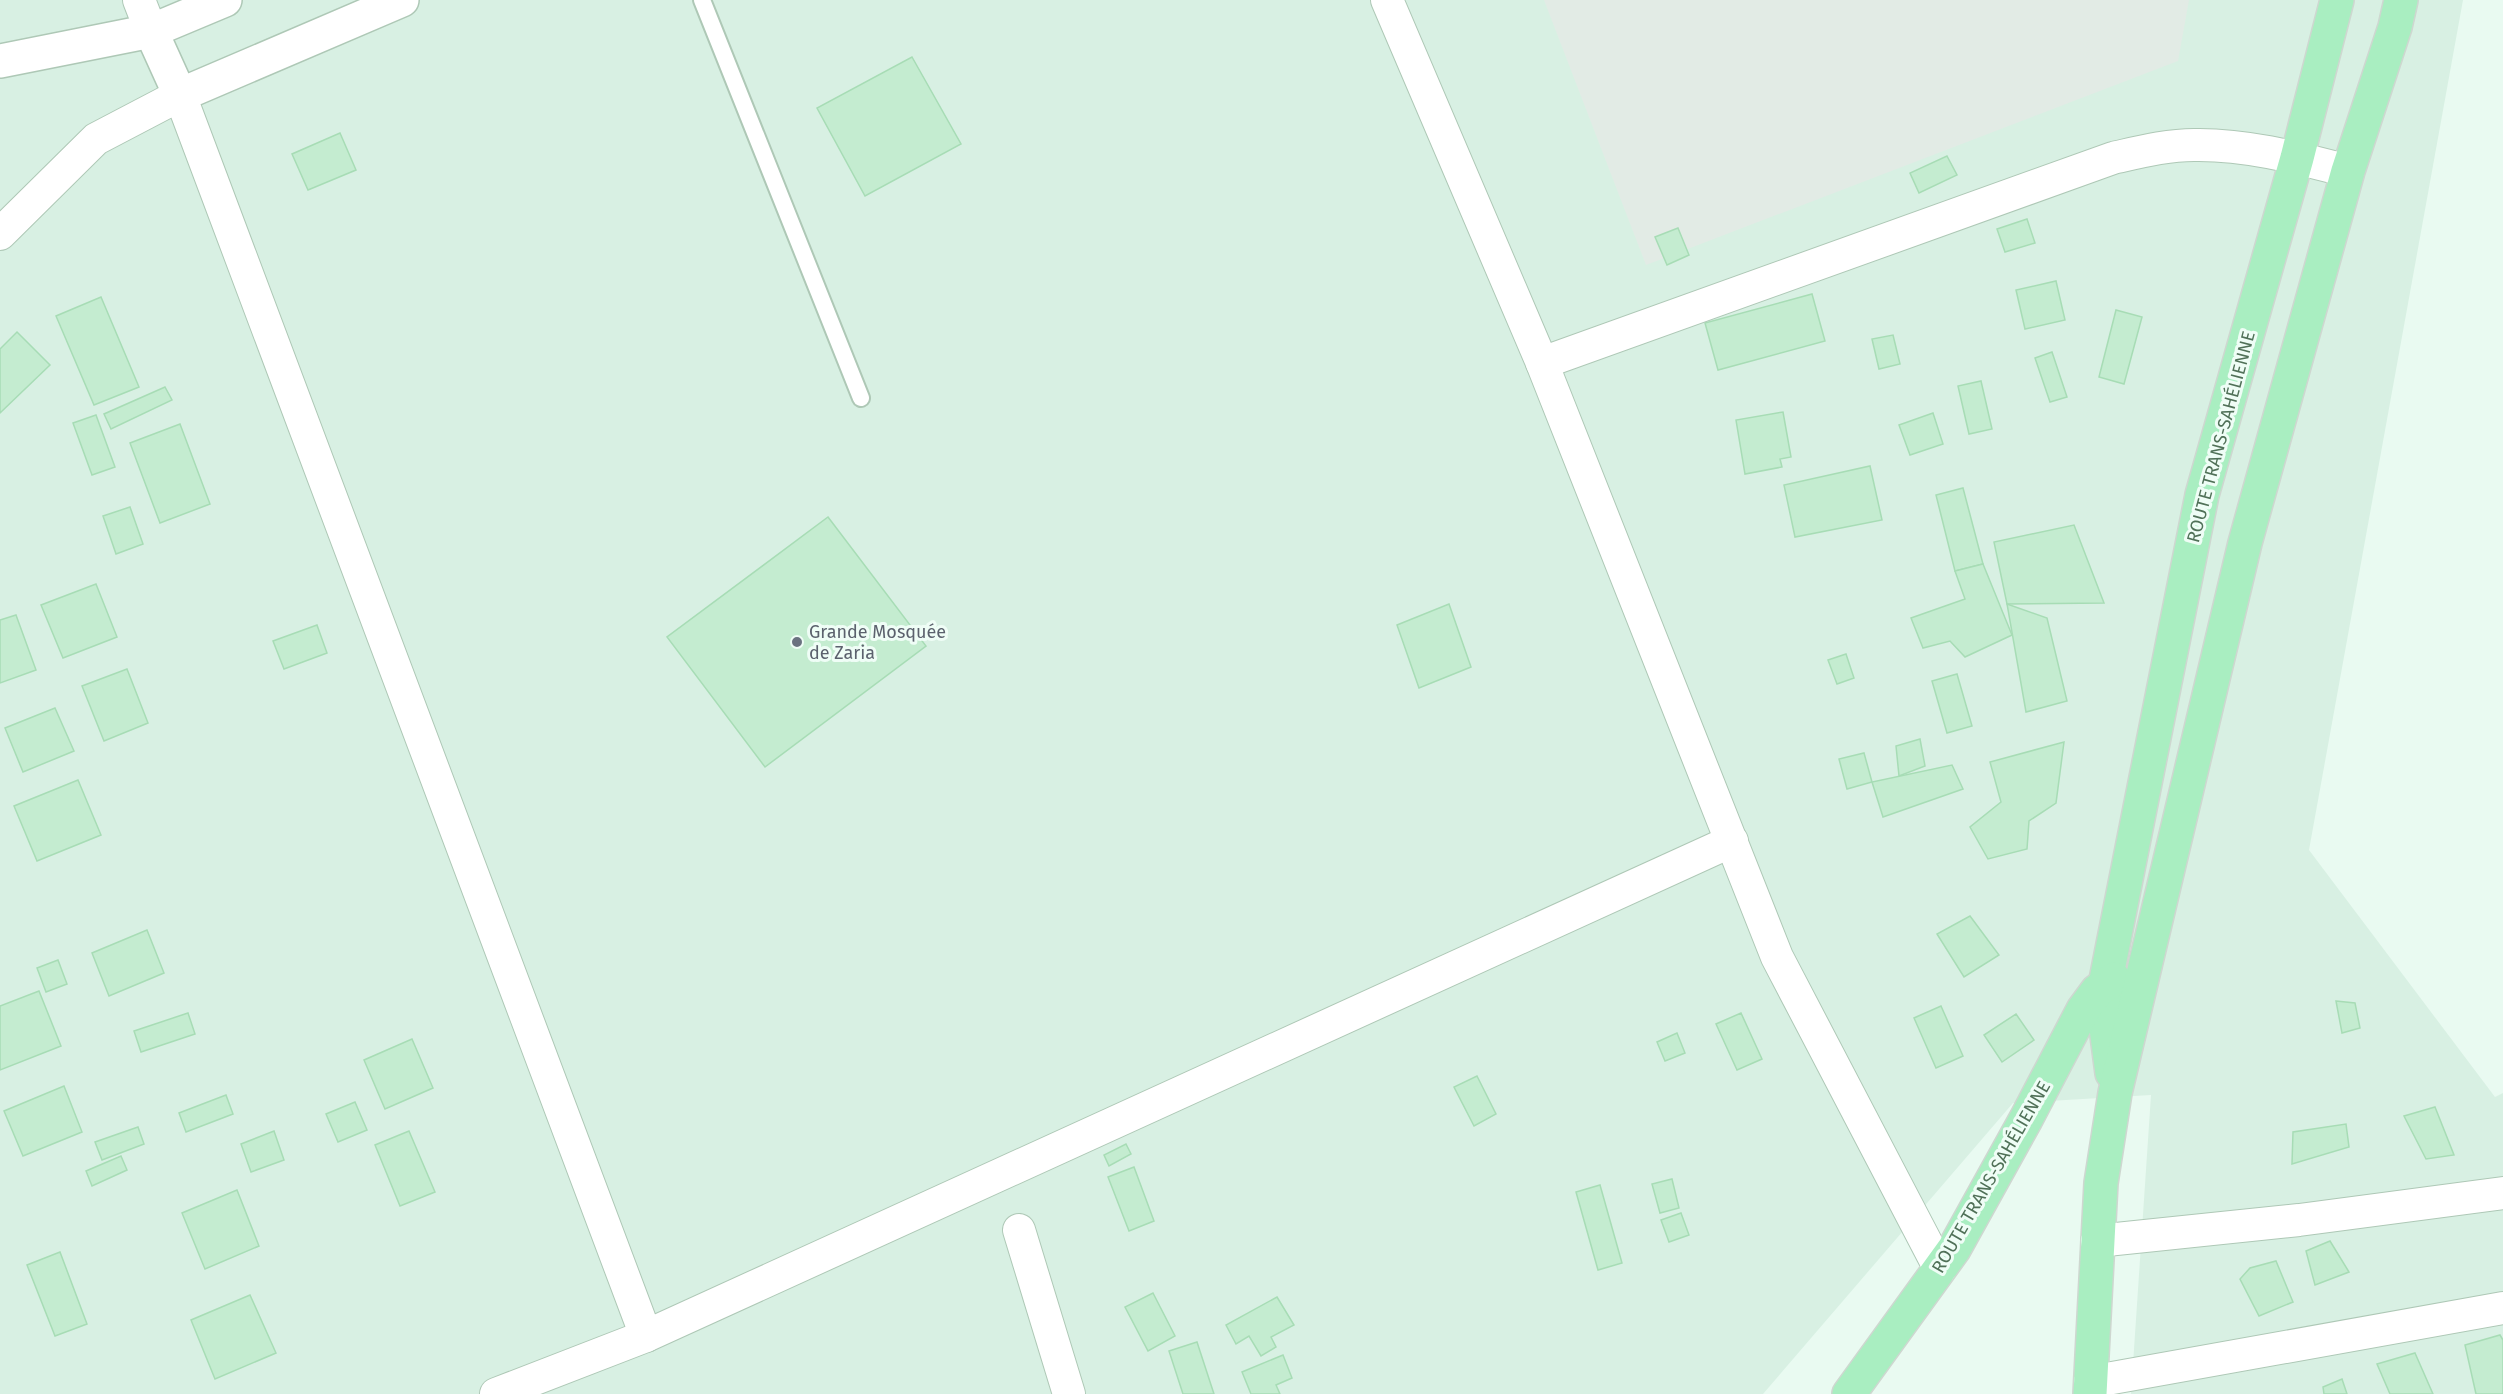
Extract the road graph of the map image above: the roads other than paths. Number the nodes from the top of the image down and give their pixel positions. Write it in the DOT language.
graph roads {
  1 [pos="139,0"];
  2 [pos="225,0"];
  3 [pos="402,0"];
  4 [pos="702,0"];
  5 [pos="1387,0"];
  6 [pos="2337,0"];
  7 [pos="2401,0"];
  8 [pos="151,31"];
  9 [pos="0,61"];
  10 [pos="180,95"];
  11 [pos="2297,158"];
  12 [pos="2348,171"];
  13 [pos="0,234"];
  14 [pos="1542,363"];
  15 [pos="861,398"];
  16 [pos="1732,842"];
  17 [pos="2147,961"];
  18 [pos="2105,985"];
  19 [pos="2115,1093"];
  20 [pos="2503,1193"];
  21 [pos="1019,1230"];
  22 [pos="2097,1241"];
  23 [pos="1940,1269"];
  24 [pos="2503,1308"];
  25 [pos="646,1336"];
  26 [pos="2090,1388"];
  27 [pos="496,1394"];
  28 [pos="1069,1394"];
  29 [pos="1849,1394"];
  1 -- 8 [label="street"];
  2 -- 8 [label="street"];
  3 -- 10 [label="street"];
  4 -- 15 [label="lane"];
  5 -- 14 [label="street"];
  6 -- 11 [label="highway, ROUTE TRANS-SAHÉLIENNE"];
  7 -- 12 [label="highway, ROUTE TRANS-SAHÉLIENNE"];
  8 -- 9 [label="street"];
  8 -- 10 [label="street"];
  10 -- 13 [label="street"];
  10 -- 25 [label="street"];
  11 -- 12 [label="street"];
  11 -- 14 [label="street"];
  11 -- 18 [label="highway, ROUTE TRANS-SAHÉLIENNE"];
  12 -- 17 [label="highway, ROUTE TRANS-SAHÉLIENNE"];
  14 -- 16 [label="street"];
  16 -- 23 [label="street"];
  16 -- 25 [label="street"];
  17 -- 18 [label="highway, ROUTE TRANS-SAHÉLIENNE"];
  17 -- 19 [label="highway, ROUTE TRANS-SAHÉLIENNE"];
  18 -- 19 [label="highway, ROUTE TRANS-SAHÉLIENNE"];
  18 -- 23 [label="highway, ROUTE TRANS-SAHÉLIENNE"];
  19 -- 22 [label="highway, ROUTE TRANS-SAHÉLIENNE"];
  20 -- 22 [label="street"];
  21 -- 28 [label="street"];
  22 -- 26 [label="highway, ROUTE TRANS-SAHÉLIENNE"];
  23 -- 29 [label="highway, ROUTE TRANS-SAHÉLIENNE"];
  24 -- 26 [label="street"];
  25 -- 27 [label="street"];
}
